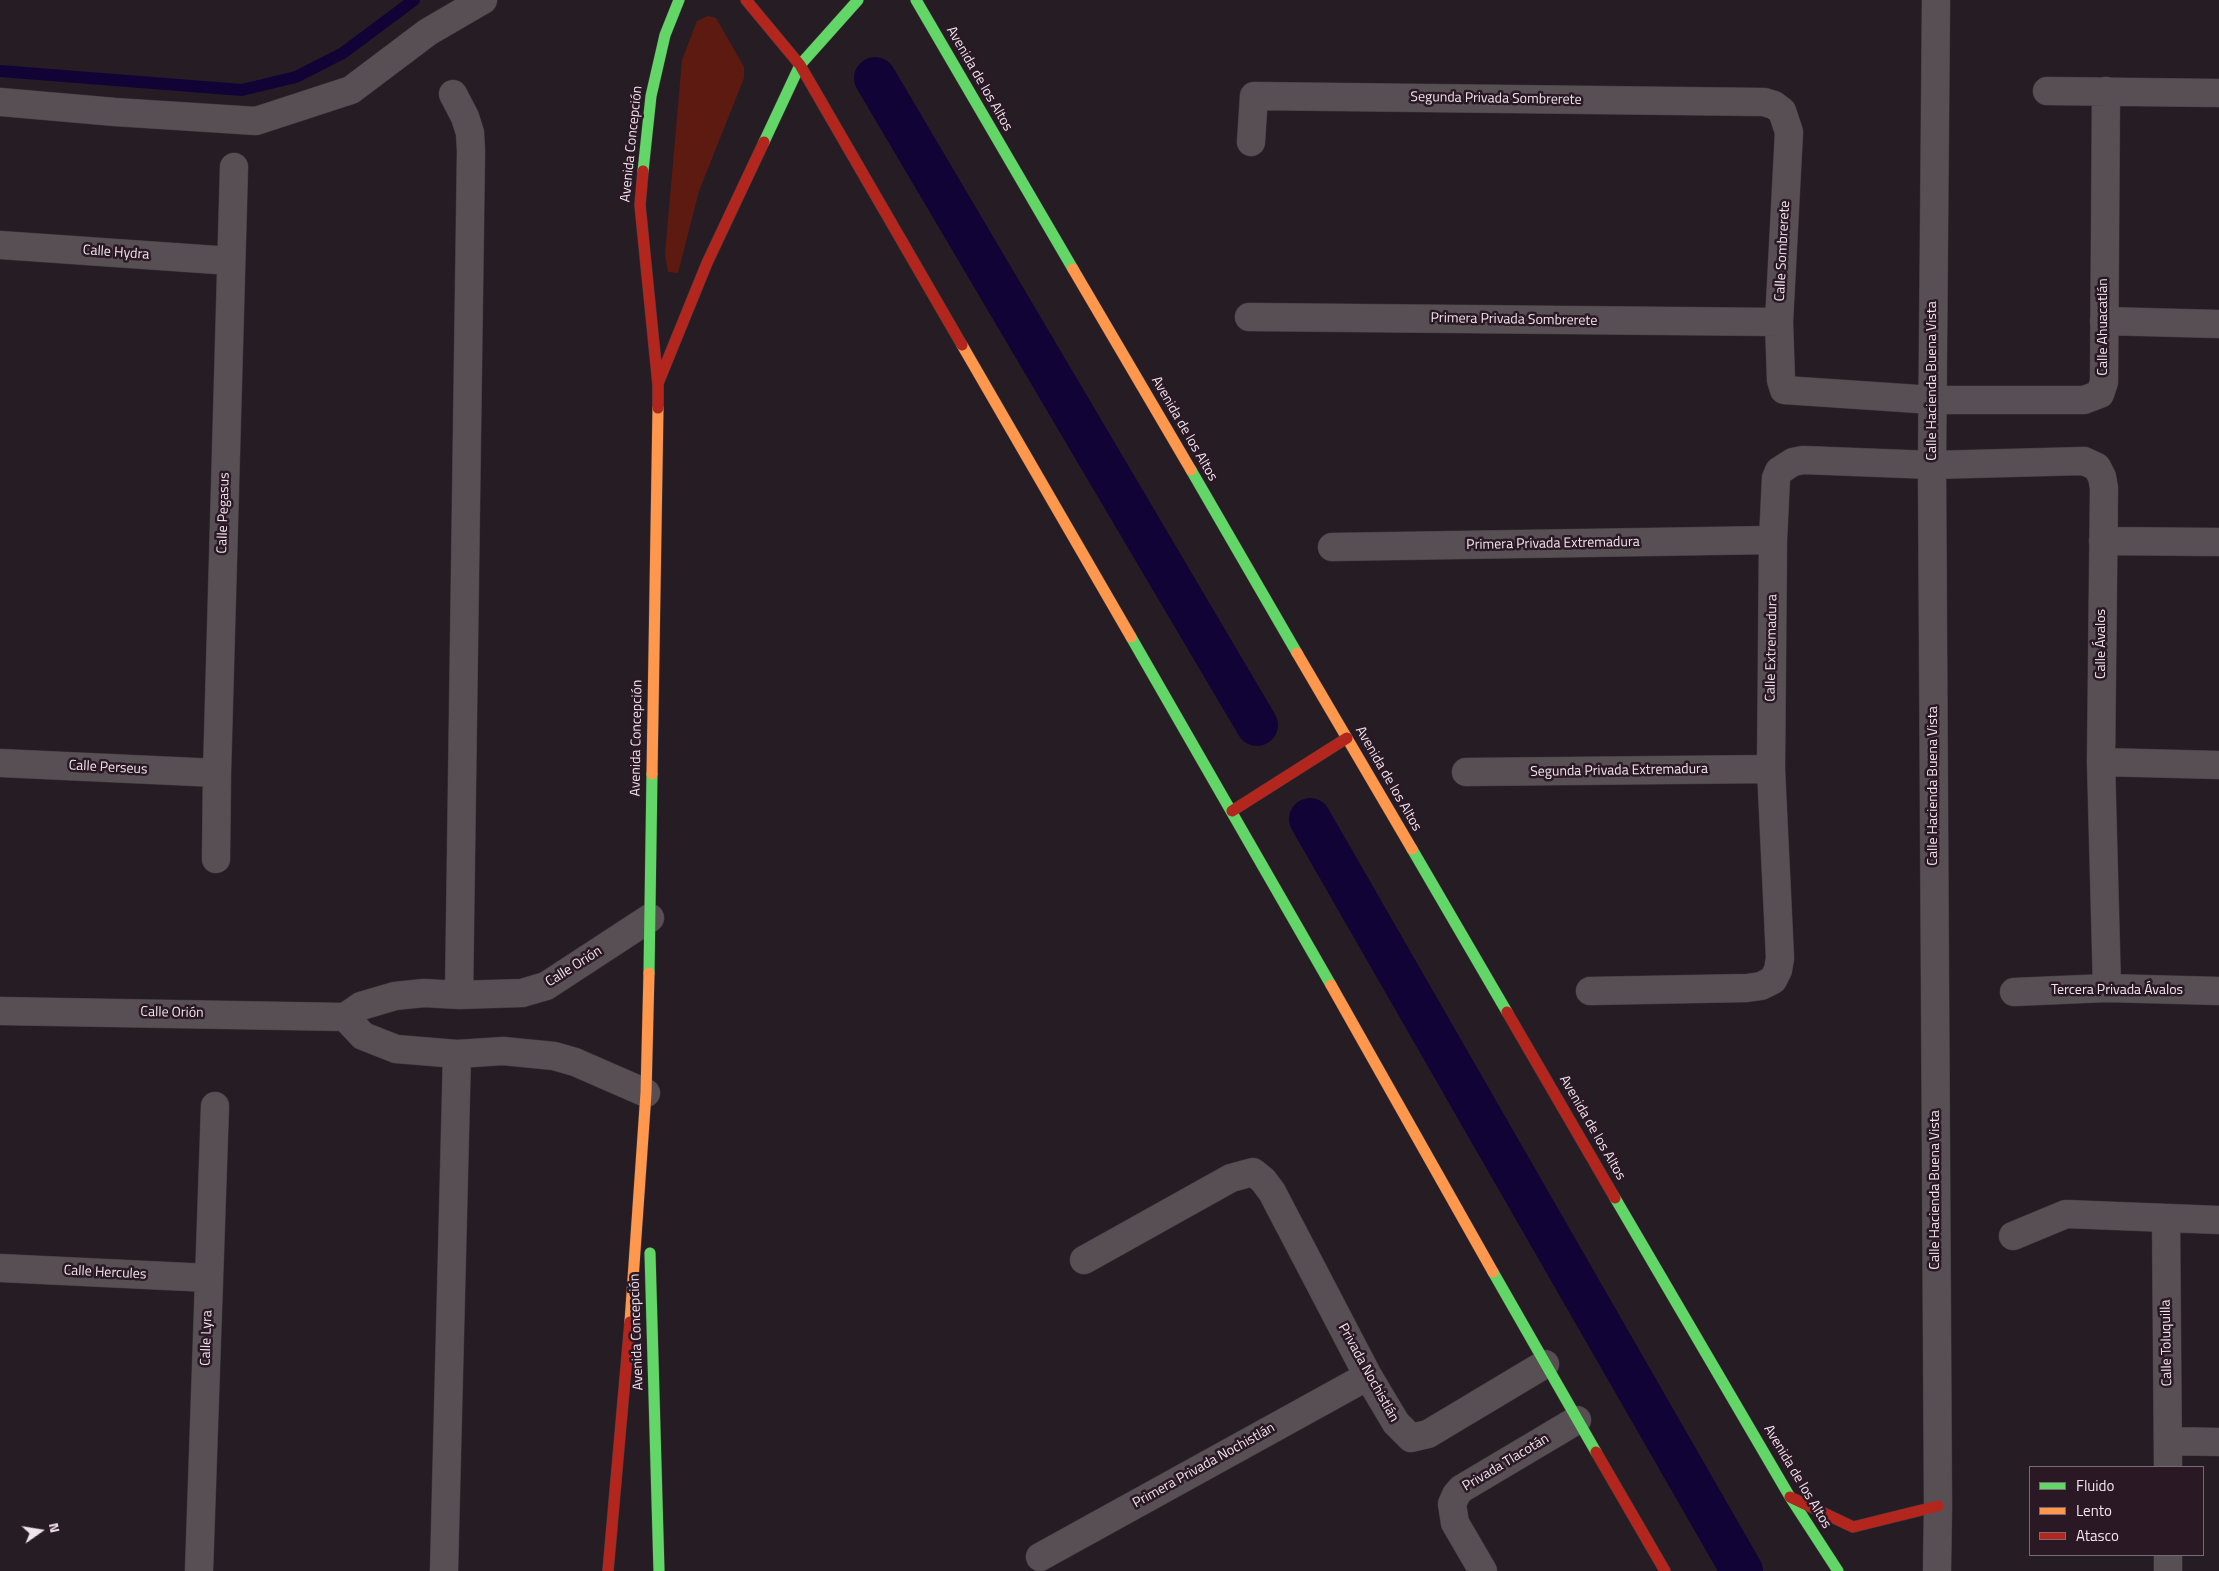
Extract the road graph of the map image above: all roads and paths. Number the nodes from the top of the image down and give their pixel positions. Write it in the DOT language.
graph roads {
  1 [pos="483,0"];
  2 [pos="679,0"];
  3 [pos="746,0"];
  4 [pos="858,0"];
  5 [pos="916,0"];
  6 [pos="1936,0"];
  7 [pos="800,66"];
  8 [pos="2047,91"];
  9 [pos="2106,91"];
  10 [pos="2219,93"];
  11 [pos="453,94"];
  12 [pos="0,102"];
  13 [pos="1782,111"];
  14 [pos="1251,142"];
  15 [pos="234,167"];
  16 [pos="0,245"];
  17 [pos="231,261"];
  18 [pos="1249,317"];
  19 [pos="2104,321"];
  20 [pos="1779,322"];
  21 [pos="2219,324"];
  22 [pos="658,384"];
  23 [pos="1933,400"];
  24 [pos="1932,465"];
  25 [pos="1773,540"];
  26 [pos="2102,541"];
  27 [pos="2219,542"];
  28 [pos="1332,548"];
  29 [pos="1347,738"];
  30 [pos="2101,762"];
  31 [pos="0,763"];
  32 [pos="2219,765"];
  33 [pos="1771,769"];
  34 [pos="1466,772"];
  35 [pos="217,773"];
  36 [pos="1232,811"];
  37 [pos="216,859"];
  38 [pos="650,918"];
  39 [pos="2107,988"];
  40 [pos="1590,991"];
  41 [pos="2014,992"];
  42 [pos="2219,992"];
  43 [pos="459,995"];
  44 [pos="0,1011"];
  45 [pos="345,1017"];
  46 [pos="457,1054"];
  47 [pos="646,1092"];
  48 [pos="215,1106"];
  49 [pos="2166,1218"];
  50 [pos="2219,1220"];
  51 [pos="649,1222"];
  52 [pos="2012,1236"];
  53 [pos="650,1242"];
  54 [pos="1084,1260"];
  55 [pos="0,1268"];
  56 [pos="210,1278"];
  57 [pos="628,1344"];
  58 [pos="1545,1364"];
  59 [pos="1368,1376"];
  60 [pos="1577,1420"];
  61 [pos="2219,1442"];
  62 [pos="2168,1454"];
  63 [pos="628,1482"];
  64 [pos="1790,1497"];
  65 [pos="1938,1506"];
  66 [pos="2168,1556"];
  67 [pos="1040,1557"];
  68 [pos="199,1571"];
  69 [pos="444,1571"];
  70 [pos="608,1571"];
  71 [pos="659,1571"];
  72 [pos="1482,1571"];
  73 [pos="1665,1571"];
  74 [pos="1838,1571"];
  75 [pos="1937,1571"];
  76 [pos="2168,1571"];
  1 -- 12 [label="street"];
  2 -- 22 [label="street, Avenida Concepción"];
  3 -- 7 [label="street"];
  4 -- 7 [label="street, Avenida Concepción"];
  5 -- 29 [label="street, Avenida de los Altos"];
  6 -- 23 [label="street, Calle Hacienda Buena Vista"];
  7 -- 22 [label="street, Avenida Concepción"];
  7 -- 36 [label="street"];
  8 -- 9 [label="street"];
  9 -- 10 [label="street"];
  9 -- 19 [label="street, Calle Ahuacatlán"];
  11 -- 43 [label="street"];
  13 -- 14 [label="street, Segunda Privada Sombrerete"];
  13 -- 20 [label="street, Calle Sombrerete"];
  15 -- 17 [label="street, Calle Pegasus"];
  16 -- 17 [label="street, Calle Hydra"];
  17 -- 35 [label="street, Calle Pegasus"];
  18 -- 20 [label="street, Primera Privada Sombrerete"];
  19 -- 21 [label="street"];
  19 -- 23 [label="street, Calle Ahuacatlán"];
  20 -- 23 [label="street, Calle Sombrerete"];
  22 -- 38 [label="street, Avenida Concepción"];
  23 -- 24 [label="street, Calle Hacienda Buena Vista"];
  24 -- 25 [label="street, Calle Extremadura"];
  24 -- 26 [label="street, Calle Ávalos"];
  24 -- 65 [label="street, Calle Hacienda Buena Vista"];
  25 -- 28 [label="street, Primera Privada Extremadura"];
  25 -- 33 [label="street, Calle Extremadura"];
  26 -- 27 [label="street"];
  26 -- 30 [label="street, Calle Ávalos"];
  29 -- 36 [label="street"];
  29 -- 64 [label="street, Avenida de los Altos"];
  30 -- 32 [label="street"];
  30 -- 39 [label="street, Calle Ávalos"];
  31 -- 35 [label="street, Calle Perseus"];
  33 -- 34 [label="street, Segunda Privada Extremadura"];
  33 -- 40 [label="street, Calle Extremadura"];
  35 -- 37 [label="street, Calle Pegasus"];
  36 -- 58 [label="street"];
  38 -- 43 [label="street, Calle Orión"];
  38 -- 47 [label="street, Avenida Concepción"];
  39 -- 41 [label="street, Tercera Privada Ávalos"];
  39 -- 42 [label="street, Tercera Privada Ávalos"];
  43 -- 45 [label="street, Calle Orión"];
  44 -- 45 [label="street, Calle Orión"];
  45 -- 46 [label="street"];
  46 -- 47 [label="street"];
  46 -- 69 [label="street"];
  47 -- 51 [label="street, Avenida Concepción"];
  47 -- 57 [label="street, Avenida Concepción"];
  48 -- 56 [label="street, Calle Lyra"];
  49 -- 50 [label="street"];
  49 -- 52 [label="street"];
  49 -- 62 [label="street, Calle Toluquilla"];
  53 -- 71 [label="street, Avenida Concepción"];
  54 -- 59 [label="street, Privada Nochistlán"];
  55 -- 56 [label="street, Calle Hercules"];
  56 -- 68 [label="street, Calle Lyra"];
  57 -- 63 [label="street, Avenida Concepción"];
  57 -- 70 [label="street, Avenida Concepción"];
  58 -- 59 [label="street, Privada Nochistlán"];
  58 -- 60 [label="street"];
  59 -- 67 [label="street, Primera Privada Nochistlán"];
  60 -- 72 [label="street, Privada Tlacotán"];
  60 -- 73 [label="street"];
  61 -- 62 [label="street"];
  64 -- 65 [label="street"];
  64 -- 74 [label="street, Avenida de los Altos"];
  65 -- 75 [label="street, Calle Hacienda Buena Vista"];
  66 -- 76 [label="street"];
}
